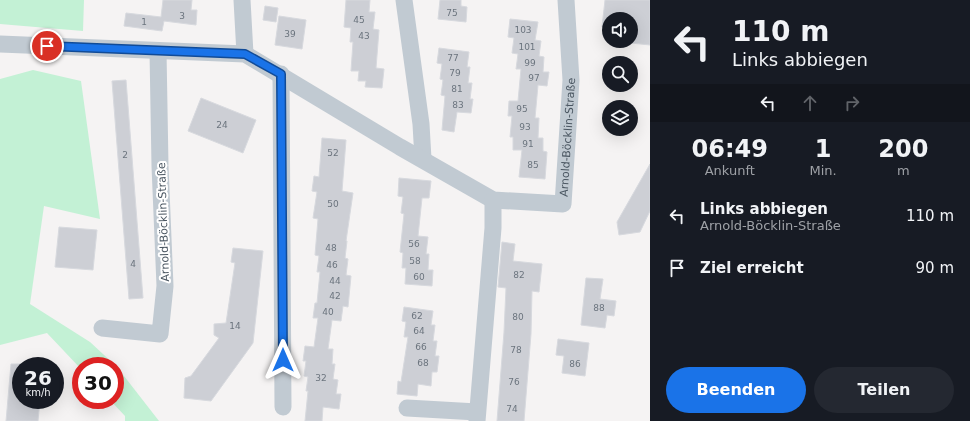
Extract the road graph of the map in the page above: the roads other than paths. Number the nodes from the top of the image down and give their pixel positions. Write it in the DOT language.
graph roads {
  1 [pos="242,0"];
  2 [pos="404,0"];
  3 [pos="566,0"];
  4 [pos="0,44"];
  5 [pos="158,51"];
  6 [pos="245,54"];
  7 [pos="281,74"];
  8 [pos="423,159"];
  9 [pos="493,200"];
  10 [pos="102,328"];
  11 [pos="283,407"];
  12 [pos="407,408"];
  13 [pos="477,416"];
  1 -- 6 [label="street"];
  2 -- 8 [label="street"];
  3 -- 9 [label="street, Arnold-Böcklin-Straße"];
  4 -- 5 [label="street, Arnold-Böcklin-Straße"];
  5 -- 6 [label="street, Arnold-Böcklin-Straße"];
  5 -- 10 [label="street, Arnold-Böcklin-Straße"];
  6 -- 7 [label="street, Arnold-Böcklin-Straße"];
  7 -- 8 [label="street, Arnold-Böcklin-Straße"];
  7 -- 11 [label="street"];
  8 -- 9 [label="street, Arnold-Böcklin-Straße"];
  9 -- 13 [label="street"];
  12 -- 13 [label="street"];
}
